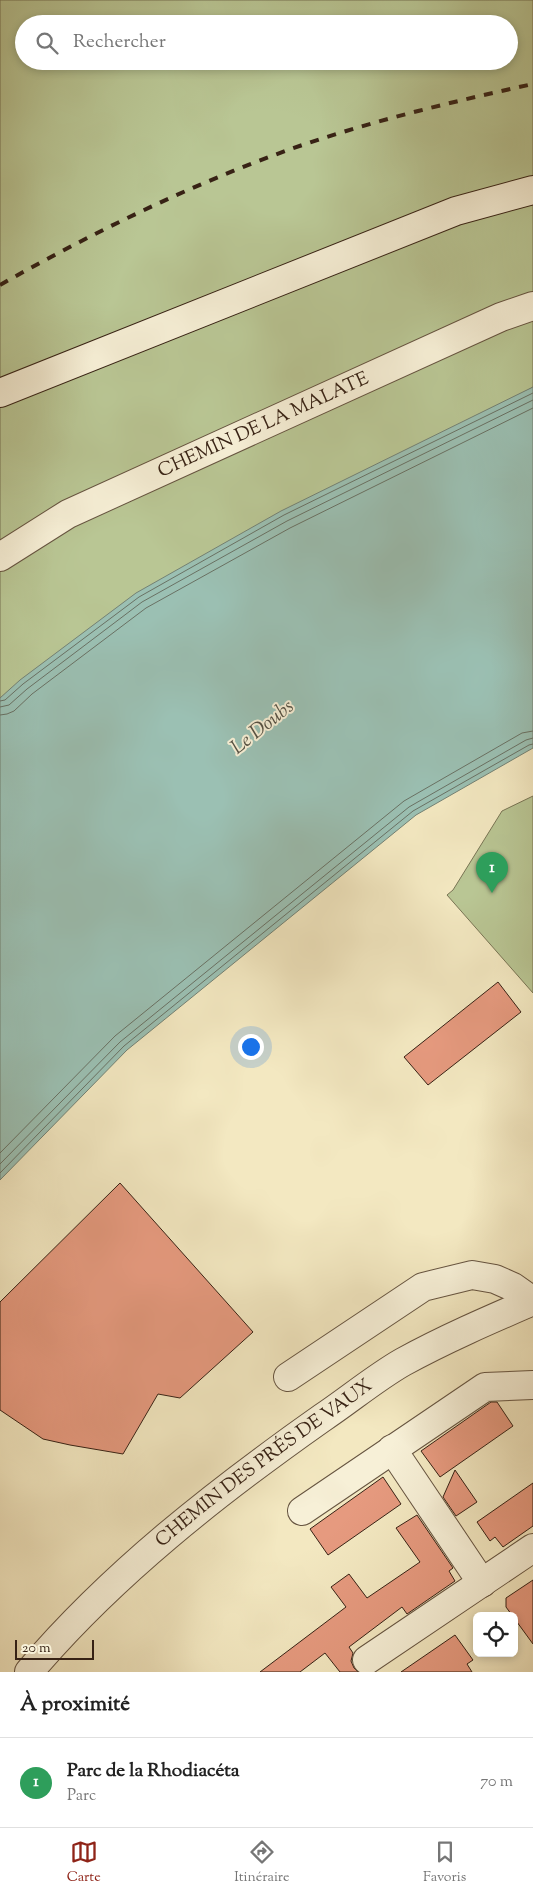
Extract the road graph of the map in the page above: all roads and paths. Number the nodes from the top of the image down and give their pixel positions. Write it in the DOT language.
graph roads {
  1 [pos="533,190"];
  2 [pos="533,306"];
  3 [pos="0,393"];
  4 [pos="0,556"];
  5 [pos="533,1301"];
  6 [pos="288,1377"];
  7 [pos="533,1385"];
  8 [pos="392,1449"];
  9 [pos="302,1511"];
  10 [pos="533,1548"];
  11 [pos="482,1583"];
  12 [pos="367,1660"];
  13 [pos="29,1672"];
  1 -- 3 [label="street"];
  2 -- 4 [label="street, CHEMIN DE LA MALATE"];
  5 -- 6 [label="street"];
  5 -- 13 [label="street, CHEMIN DES PRÉS DE VAUX"];
  7 -- 8 [label="street"];
  8 -- 9 [label="street"];
  8 -- 11 [label="street"];
  10 -- 11 [label="street"];
  11 -- 12 [label="street"];
}
